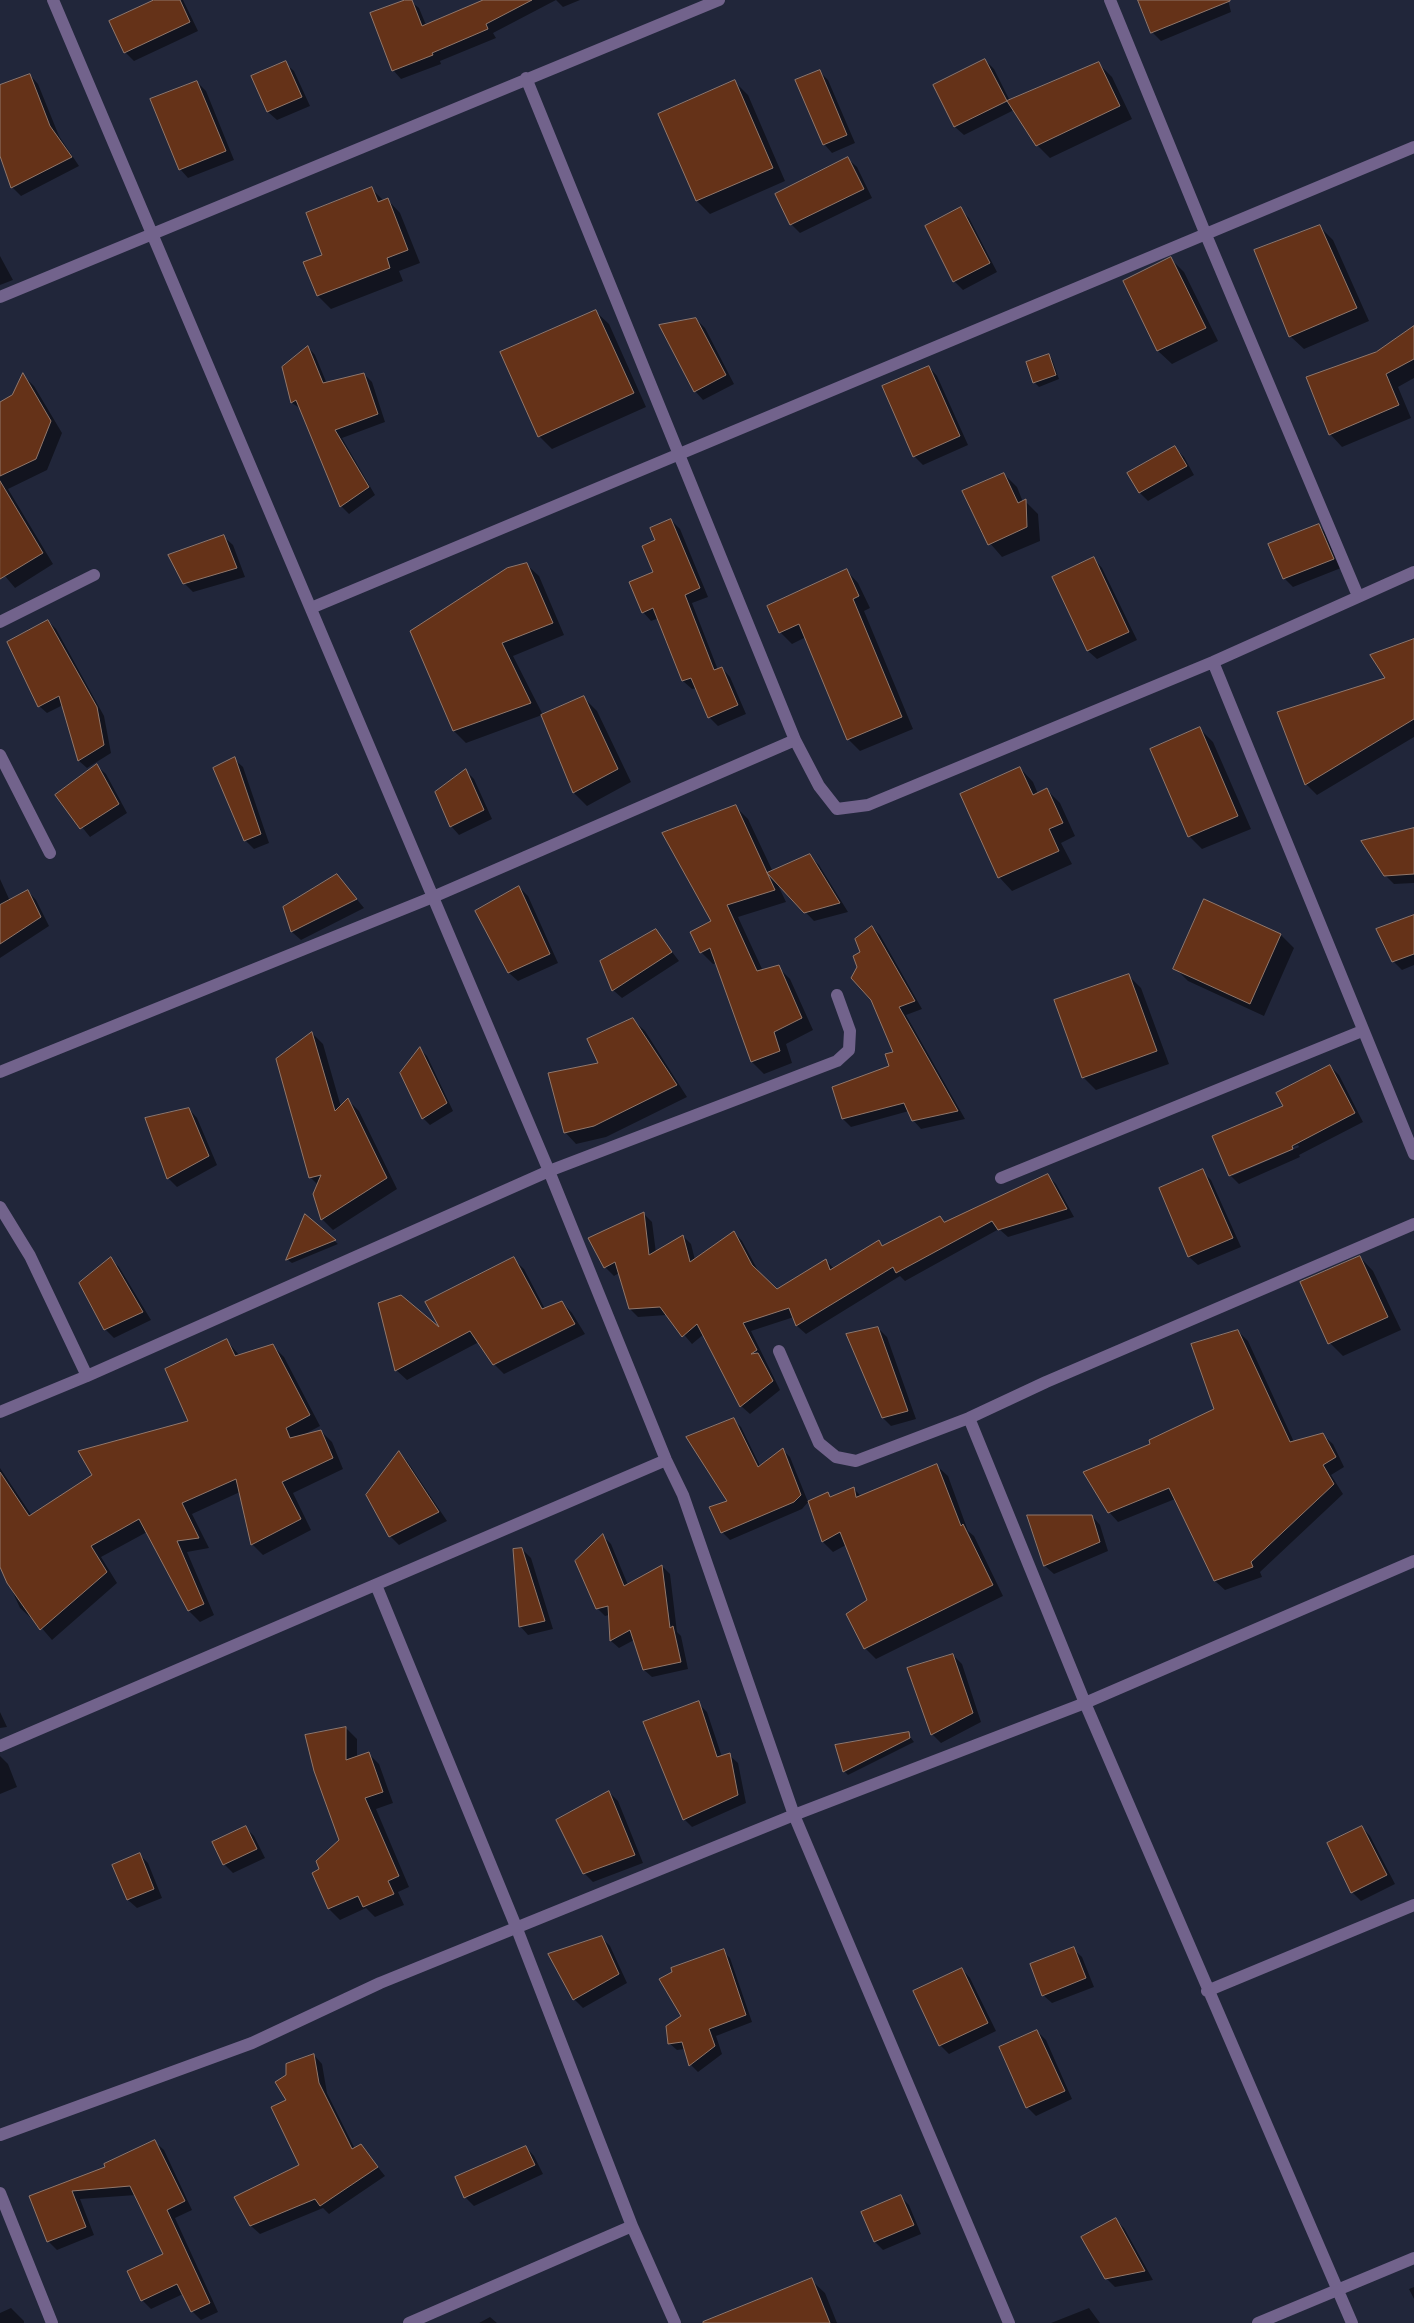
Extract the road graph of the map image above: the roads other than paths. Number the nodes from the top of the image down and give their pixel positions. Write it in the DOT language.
graph roads {
  1 [pos="53,0"];
  2 [pos="719,0"];
  3 [pos="1110,0"];
  4 [pos="526,78"];
  5 [pos="1414,147"];
  6 [pos="1206,235"];
  7 [pos="152,236"];
  8 [pos="0,297"];
  9 [pos="678,456"];
  10 [pos="1414,572"];
  11 [pos="94,575"];
  12 [pos="1358,596"];
  13 [pos="311,608"];
  14 [pos="0,622"];
  15 [pos="1214,662"];
  16 [pos="795,740"];
  17 [pos="0,756"];
  18 [pos="50,853"];
  19 [pos="433,897"];
  20 [pos="837,995"];
  21 [pos="1362,1031"];
  22 [pos="0,1072"];
  23 [pos="1414,1154"];
  24 [pos="549,1171"];
  25 [pos="1001,1178"];
  26 [pos="0,1207"];
  27 [pos="1414,1224"];
  28 [pos="779,1351"];
  29 [pos="87,1376"];
  30 [pos="0,1412"];
  31 [pos="969,1418"];
  32 [pos="666,1460"];
  33 [pos="1414,1561"];
  34 [pos="376,1585"];
  35 [pos="1085,1703"];
  36 [pos="0,1746"];
  37 [pos="794,1815"];
  38 [pos="1414,1905"];
  39 [pos="517,1929"];
  40 [pos="1207,1991"];
  41 [pos="0,2135"];
  42 [pos="0,2193"];
  43 [pos="632,2226"];
  44 [pos="1414,2258"];
  45 [pos="1339,2291"];
  46 [pos="52,2323"];
  47 [pos="409,2323"];
  48 [pos="675,2323"];
  49 [pos="1009,2323"];
  50 [pos="1258,2323"];
  51 [pos="1352,2323"];
  1 -- 7 [label="street"];
  2 -- 4 [label="street"];
  3 -- 6 [label="street"];
  4 -- 7 [label="street"];
  4 -- 9 [label="street"];
  5 -- 6 [label="street"];
  6 -- 9 [label="street"];
  6 -- 12 [label="street"];
  7 -- 8 [label="street"];
  7 -- 13 [label="street"];
  9 -- 13 [label="street"];
  9 -- 16 [label="street"];
  10 -- 12 [label="street"];
  11 -- 14 [label="street"];
  12 -- 15 [label="street"];
  13 -- 19 [label="street"];
  15 -- 16 [label="street"];
  15 -- 21 [label="street"];
  16 -- 19 [label="street"];
  17 -- 18 [label="street"];
  19 -- 22 [label="street"];
  19 -- 24 [label="street"];
  20 -- 24 [label="street"];
  21 -- 23 [label="street"];
  21 -- 25 [label="street"];
  24 -- 29 [label="street"];
  24 -- 32 [label="street"];
  26 -- 29 [label="street"];
  27 -- 31 [label="street"];
  28 -- 31 [label="street"];
  29 -- 30 [label="street"];
  31 -- 35 [label="street"];
  32 -- 34 [label="street"];
  32 -- 37 [label="street"];
  33 -- 35 [label="street"];
  34 -- 36 [label="street"];
  34 -- 39 [label="street"];
  35 -- 37 [label="street"];
  35 -- 40 [label="street"];
  37 -- 39 [label="street"];
  37 -- 49 [label="street"];
  38 -- 40 [label="street"];
  39 -- 41 [label="street"];
  39 -- 43 [label="street"];
  40 -- 45 [label="street"];
  42 -- 46 [label="street"];
  43 -- 47 [label="street"];
  43 -- 48 [label="street"];
  44 -- 45 [label="street"];
  45 -- 50 [label="street"];
  45 -- 51 [label="street"];
}
